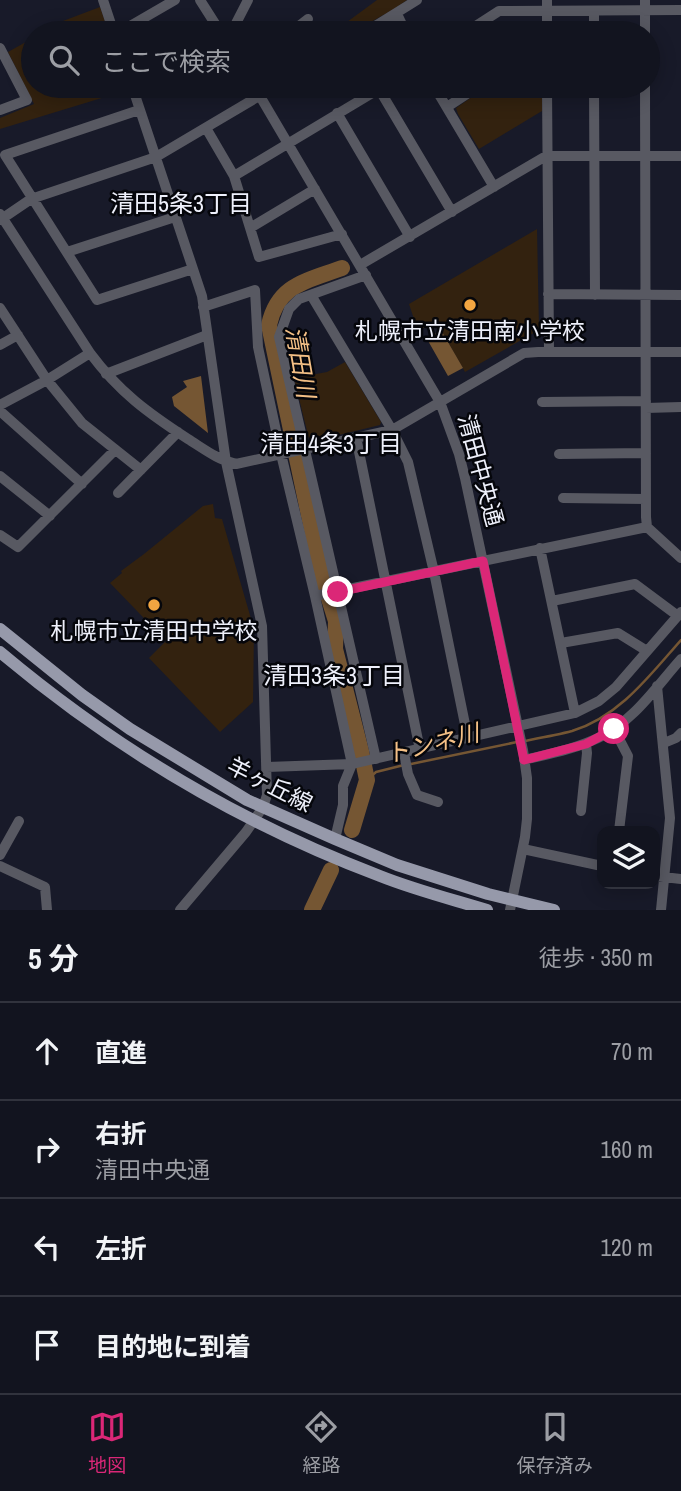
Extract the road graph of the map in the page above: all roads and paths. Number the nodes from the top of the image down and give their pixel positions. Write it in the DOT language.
graph roads {
  1 [pos="103,0"];
  2 [pos="175,0"];
  3 [pos="200,0"];
  4 [pos="247,0"];
  5 [pos="417,0"];
  6 [pos="547,5"];
  7 [pos="645,5"];
  8 [pos="681,10"];
  9 [pos="594,11"];
  10 [pos="397,14"];
  11 [pos="308,19"];
  12 [pos="111,21"];
  13 [pos="137,21"];
  14 [pos="213,21"];
  15 [pos="237,21"];
  16 [pos="305,21"];
  17 [pos="385,21"];
  18 [pos="400,21"];
  19 [pos="484,21"];
  20 [pos="594,21"];
  21 [pos="0,48"];
  22 [pos="21,88"];
  23 [pos="26,98"];
  24 [pos="136,98"];
  25 [pos="247,98"];
  26 [pos="261,98"];
  27 [pos="362,98"];
  28 [pos="387,98"];
  29 [pos="441,98"];
  30 [pos="461,98"];
  31 [pos="547,98"];
  32 [pos="594,98"];
  33 [pos="645,98"];
  34 [pos="447,107"];
  35 [pos="0,110"];
  36 [pos="139,110"];
  37 [pos="337,113"];
  38 [pos="206,128"];
  39 [pos="288,144"];
  40 [pos="547,156"];
  41 [pos="594,156"];
  42 [pos="645,156"];
  43 [pos="681,156"];
  44 [pos="156,157"];
  45 [pos="234,176"];
  46 [pos="494,187"];
  47 [pos="315,189"];
  48 [pos="31,199"];
  49 [pos="452,212"];
  50 [pos="1,217"];
  51 [pos="175,217"];
  52 [pos="250,228"];
  53 [pos="342,234"];
  54 [pos="410,237"];
  55 [pos="67,252"];
  56 [pos="193,269"];
  57 [pos="363,270"];
  58 [pos="548,294"];
  59 [pos="311,295"];
  60 [pos="595,295"];
  61 [pos="646,295"];
  62 [pos="681,295"];
  63 [pos="203,307"];
  64 [pos="0,308"];
  65 [pos="18,335"];
  66 [pos="207,335"];
  67 [pos="0,345"];
  68 [pos="549,352"];
  69 [pos="646,352"];
  70 [pos="681,352"];
  71 [pos="90,353"];
  72 [pos="106,374"];
  73 [pos="47,380"];
  74 [pos="440,402"];
  75 [pos="542,402"];
  76 [pos="646,405"];
  77 [pos="681,407"];
  78 [pos="0,408"];
  79 [pos="392,430"];
  80 [pos="178,432"];
  81 [pos="356,437"];
  82 [pos="303,449"];
  83 [pos="115,450"];
  84 [pos="646,453"];
  85 [pos="284,454"];
  86 [pos="559,454"];
  87 [pos="226,462"];
  88 [pos="141,470"];
  89 [pos="0,476"];
  90 [pos="82,484"];
  91 [pos="118,493"];
  92 [pos="563,498"];
  93 [pos="646,499"];
  94 [pos="50,516"];
  95 [pos="647,527"];
  96 [pos="0,535"];
  97 [pos="540,548"];
  98 [pos="681,558"];
  99 [pos="483,561"];
  100 [pos="434,572"];
  101 [pos="385,583"];
  102 [pos="335,592"];
  103 [pos="317,596"];
  104 [pos="552,601"];
  105 [pos="680,614"];
  106 [pos="0,629"];
  107 [pos="561,643"];
  108 [pos="647,651"];
  109 [pos="0,652"];
  110 [pos="681,659"];
  111 [pos="657,686"];
  112 [pos="575,713"];
  113 [pos="614,729"];
  114 [pos="519,731"];
  115 [pos="681,733"];
  116 [pos="468,739"];
  117 [pos="664,743"];
  118 [pos="586,744"];
  119 [pos="420,750"];
  120 [pos="524,755"];
  121 [pos="363,761"];
  122 [pos="406,763"];
  123 [pos="267,767"];
  124 [pos="438,802"];
  125 [pos="263,807"];
  126 [pos="581,811"];
  127 [pos="19,821"];
  128 [pos="254,821"];
  129 [pos="620,826"];
  130 [pos="335,839"];
  131 [pos="523,849"];
  132 [pos="0,855"];
  133 [pos="597,865"];
  134 [pos="0,866"];
  135 [pos="660,871"];
  136 [pos="660,876"];
  137 [pos="681,879"];
  138 [pos="660,889"];
  139 [pos="511,905"];
  140 [pos="47,910"];
  141 [pos="180,910"];
  142 [pos="487,910"];
  143 [pos="554,910"];
  144 [pos="661,910"];
  1 -- 12 [label="street"];
  2 -- 13 [label="street"];
  3 -- 14 [label="street"];
  4 -- 15 [label="street"];
  5 -- 10 [label="street"];
  6 -- 9 [label="street"];
  6 -- 19 [label="street"];
  7 -- 8 [label="street"];
  7 -- 9 [label="street"];
  9 -- 20 [label="street"];
  10 -- 17 [label="street"];
  10 -- 18 [label="street"];
  11 -- 16 [label="street"];
  21 -- 22 [label="street"];
  23 -- 35 [label="street"];
  24 -- 36 [label="street"];
  25 -- 38 [label="street"];
  26 -- 39 [label="street, 清田中央通"];
  27 -- 37 [label="street"];
  28 -- 49 [label="street"];
  29 -- 34 [label="street"];
  30 -- 34 [label="street"];
  31 -- 40 [label="street"];
  32 -- 41 [label="street"];
  33 -- 42 [label="street"];
  34 -- 46 [label="street"];
  36 -- 44 [label="street"];
  36 -- 48 [label="street"];
  37 -- 39 [label="street"];
  37 -- 54 [label="street"];
  38 -- 44 [label="street"];
  38 -- 45 [label="street"];
  39 -- 45 [label="street"];
  39 -- 47 [label="street, 清田中央通"];
  40 -- 41 [label="street"];
  40 -- 46 [label="street"];
  40 -- 58 [label="street"];
  41 -- 42 [label="street"];
  41 -- 60 [label="street"];
  42 -- 43 [label="street"];
  42 -- 61 [label="street"];
  44 -- 48 [label="street"];
  44 -- 51 [label="street"];
  45 -- 52 [label="street"];
  46 -- 49 [label="street"];
  47 -- 52 [label="street"];
  47 -- 53 [label="street, 清田中央通"];
  48 -- 50 [label="street"];
  48 -- 55 [label="street"];
  49 -- 54 [label="street"];
  50 -- 71 [label="street"];
  51 -- 55 [label="street"];
  51 -- 56 [label="street"];
  52 -- 53 [label="street"];
  53 -- 57 [label="street, 清田中央通"];
  54 -- 57 [label="street"];
  55 -- 56 [label="street"];
  56 -- 63 [label="street"];
  57 -- 59 [label="street"];
  57 -- 74 [label="street, 清田中央通"];
  58 -- 60 [label="street"];
  58 -- 68 [label="street"];
  59 -- 79 [label="street"];
  59 -- 82 [label="street"];
  60 -- 61 [label="street"];
  61 -- 62 [label="street"];
  61 -- 69 [label="street"];
  63 -- 66 [label="street"];
  63 -- 85 [label="street"];
  64 -- 65 [label="street"];
  65 -- 67 [label="street"];
  65 -- 73 [label="street"];
  66 -- 72 [label="street"];
  66 -- 87 [label="street"];
  68 -- 69 [label="street"];
  68 -- 74 [label="street"];
  69 -- 70 [label="street"];
  69 -- 76 [label="street"];
  71 -- 72 [label="street"];
  71 -- 73 [label="street"];
  72 -- 80 [label="street"];
  73 -- 78 [label="street"];
  73 -- 83 [label="street"];
  74 -- 79 [label="street"];
  74 -- 99 [label="street, 清田中央通"];
  75 -- 76 [label="street"];
  76 -- 77 [label="street"];
  76 -- 84 [label="street"];
  78 -- 90 [label="street"];
  79 -- 81 [label="street"];
  79 -- 100 [label="street"];
  80 -- 87 [label="street"];
  80 -- 88 [label="street"];
  81 -- 82 [label="street"];
  81 -- 101 [label="street"];
  82 -- 85 [label="street"];
  82 -- 102 [label="street"];
  83 -- 88 [label="street"];
  83 -- 90 [label="street"];
  84 -- 86 [label="street"];
  84 -- 93 [label="street"];
  85 -- 87 [label="street"];
  85 -- 103 [label="street"];
  87 -- 123 [label="street"];
  88 -- 91 [label="street"];
  89 -- 94 [label="street"];
  90 -- 94 [label="street"];
  92 -- 93 [label="street"];
  93 -- 95 [label="street"];
  94 -- 96 [label="street"];
  95 -- 97 [label="street"];
  95 -- 98 [label="street"];
  97 -- 99 [label="street"];
  97 -- 104 [label="street"];
  99 -- 100 [label="street"];
  99 -- 114 [label="street, 清田中央通"];
  100 -- 101 [label="street"];
  100 -- 116 [label="street"];
  101 -- 102 [label="street"];
  101 -- 119 [label="street"];
  102 -- 103 [label="street"];
  102 -- 121 [label="street"];
  103 -- 121 [label="street"];
  104 -- 105 [label="street"];
  104 -- 107 [label="street"];
  105 -- 108 [label="street"];
  106 -- 125 [label="main road, 羊ヶ丘線"];
  107 -- 108 [label="street"];
  107 -- 112 [label="street"];
  108 -- 112 [label="street"];
  109 -- 128 [label="main road, 羊ヶ丘線"];
  110 -- 111 [label="street"];
  111 -- 113 [label="street"];
  111 -- 117 [label="street"];
  112 -- 114 [label="street"];
  113 -- 118 [label="street"];
  113 -- 129 [label="street"];
  114 -- 116 [label="street"];
  114 -- 120 [label="street, 清田中央通"];
  115 -- 117 [label="street"];
  116 -- 119 [label="street"];
  117 -- 135 [label="street"];
  118 -- 120 [label="street"];
  118 -- 126 [label="street"];
  119 -- 122 [label="street"];
  120 -- 131 [label="street, 清田中央通"];
  121 -- 122 [label="street"];
  121 -- 123 [label="street"];
  121 -- 130 [label="street"];
  122 -- 124 [label="street"];
  123 -- 125 [label="street"];
  125 -- 128 [label="street"];
  125 -- 130 [label="main road, 羊ヶ丘線"];
  127 -- 132 [label="street"];
  128 -- 141 [label="street"];
  128 -- 142 [label="main road, 羊ヶ丘線"];
  130 -- 139 [label="main road, 羊ヶ丘線"];
  131 -- 133 [label="street"];
  131 -- 139 [label="street, 清田中央通"];
  134 -- 140 [label="street"];
  136 -- 137 [label="street"];
  138 -- 144 [label="street"];
  139 -- 143 [label="main road, 羊ヶ丘線"];
}
